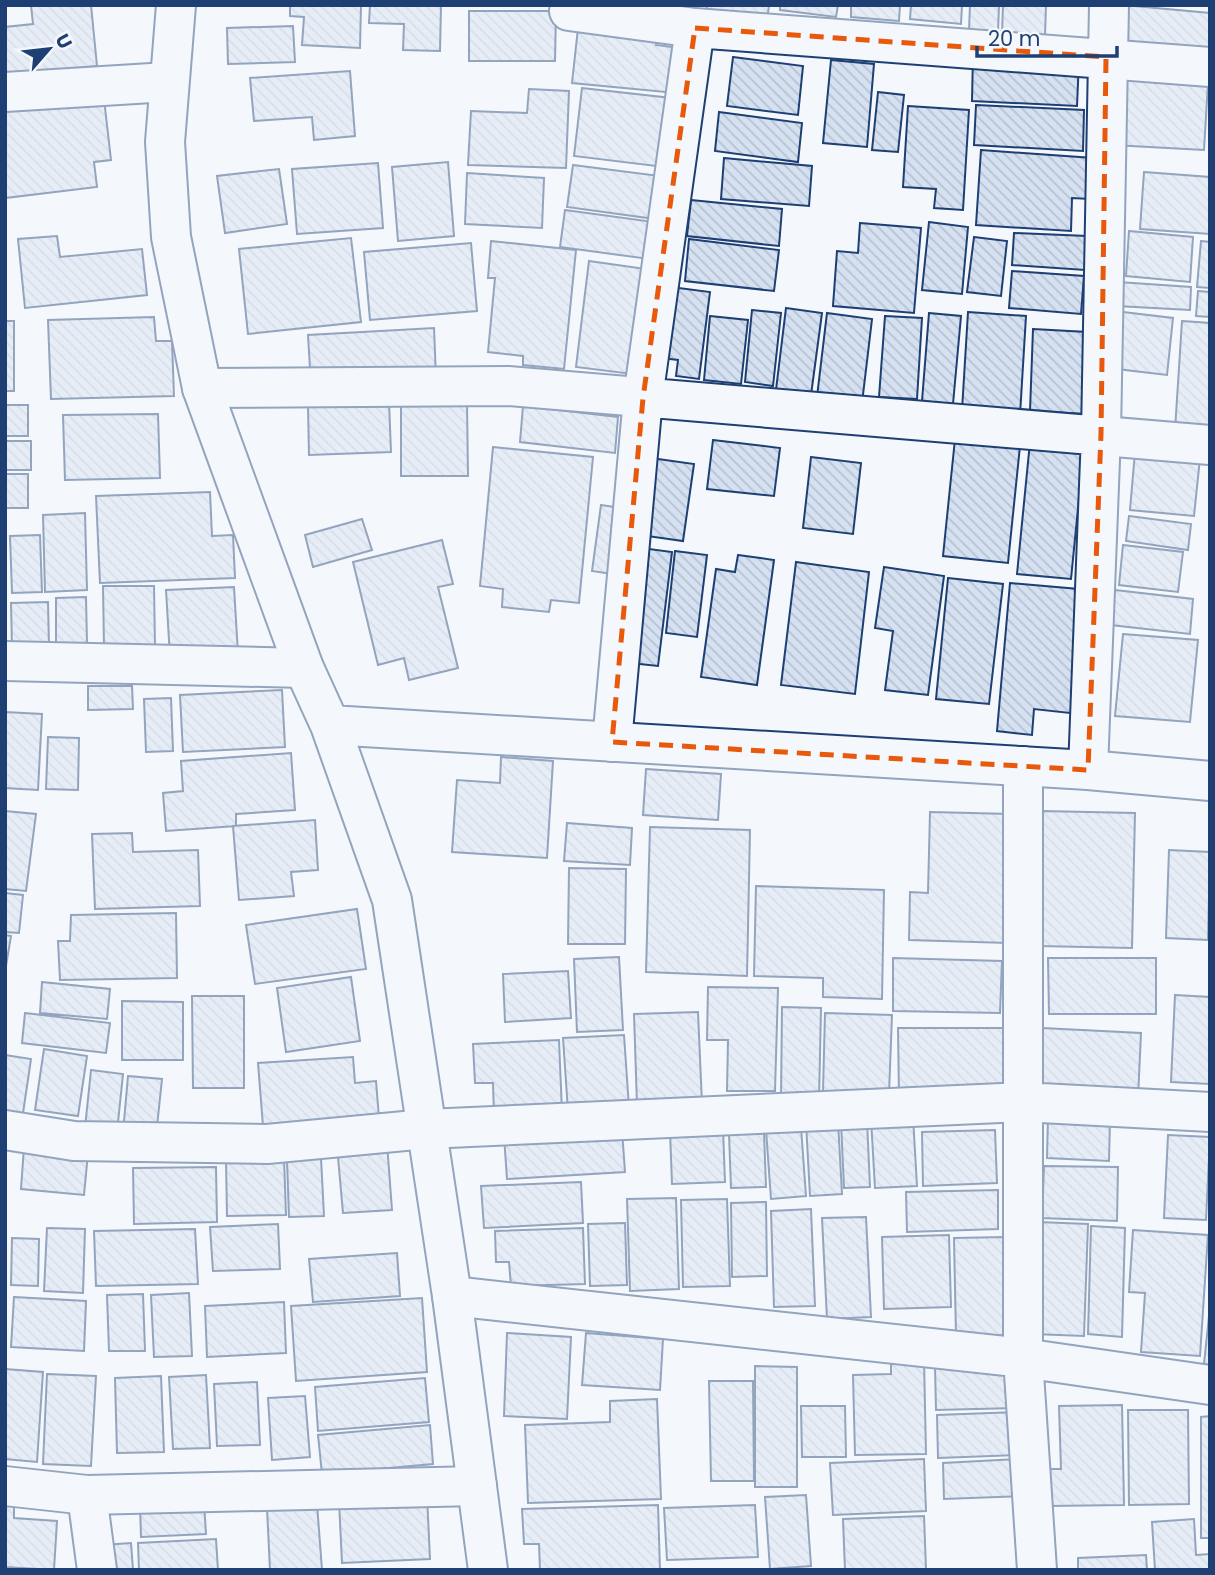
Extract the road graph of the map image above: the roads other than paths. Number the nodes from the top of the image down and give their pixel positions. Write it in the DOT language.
graph roads {
  1 [pos="176,5"];
  2 [pos="1109,5"];
  3 [pos="569,11"];
  4 [pos="695,28"];
  5 [pos="1107,57"];
  6 [pos="1210,67"];
  7 [pos="169,82"];
  8 [pos="5,92"];
  9 [pos="202,388"];
  10 [pos="643,398"];
  11 [pos="1101,434"];
  12 [pos="1210,445"];
  13 [pos="5,661"];
  14 [pos="304,668"];
  15 [pos="330,724"];
  16 [pos="612,742"];
  17 [pos="1023,766"];
  18 [pos="1088,769"];
  19 [pos="1210,781"];
  20 [pos="1022,1101"];
  21 [pos="1210,1112"];
  22 [pos="426,1129"];
  23 [pos="5,1130"];
  24 [pos="452,1296"];
  25 [pos="1023,1358"];
  26 [pos="1210,1385"];
  27 [pos="5,1486"];
  28 [pos="477,1486"];
  29 [pos="87,1495"];
  30 [pos="97,1570"];
  31 [pos="488,1570"];
  32 [pos="1037,1570"];
  1 -- 7 [label="street"];
  2 -- 5 [label="street"];
  3 -- 4 [label="street"];
  4 -- 5 [label="street"];
  4 -- 10 [label="street"];
  5 -- 6 [label="street"];
  5 -- 11 [label="street"];
  7 -- 8 [label="street"];
  7 -- 9 [label="street"];
  9 -- 10 [label="street"];
  9 -- 14 [label="street"];
  10 -- 11 [label="street"];
  10 -- 16 [label="street"];
  11 -- 12 [label="street"];
  11 -- 18 [label="street"];
  13 -- 14 [label="street"];
  14 -- 15 [label="street"];
  15 -- 16 [label="street"];
  15 -- 22 [label="street"];
  16 -- 17 [label="street"];
  17 -- 18 [label="street"];
  17 -- 20 [label="street"];
  18 -- 19 [label="street"];
  20 -- 21 [label="street"];
  20 -- 22 [label="street"];
  20 -- 25 [label="street"];
  22 -- 23 [label="street"];
  22 -- 24 [label="street"];
  24 -- 25 [label="street"];
  24 -- 28 [label="street"];
  25 -- 26 [label="street"];
  25 -- 32 [label="street"];
  27 -- 29 [label="street"];
  28 -- 29 [label="street"];
  28 -- 31 [label="street"];
  29 -- 30 [label="street"];
}
